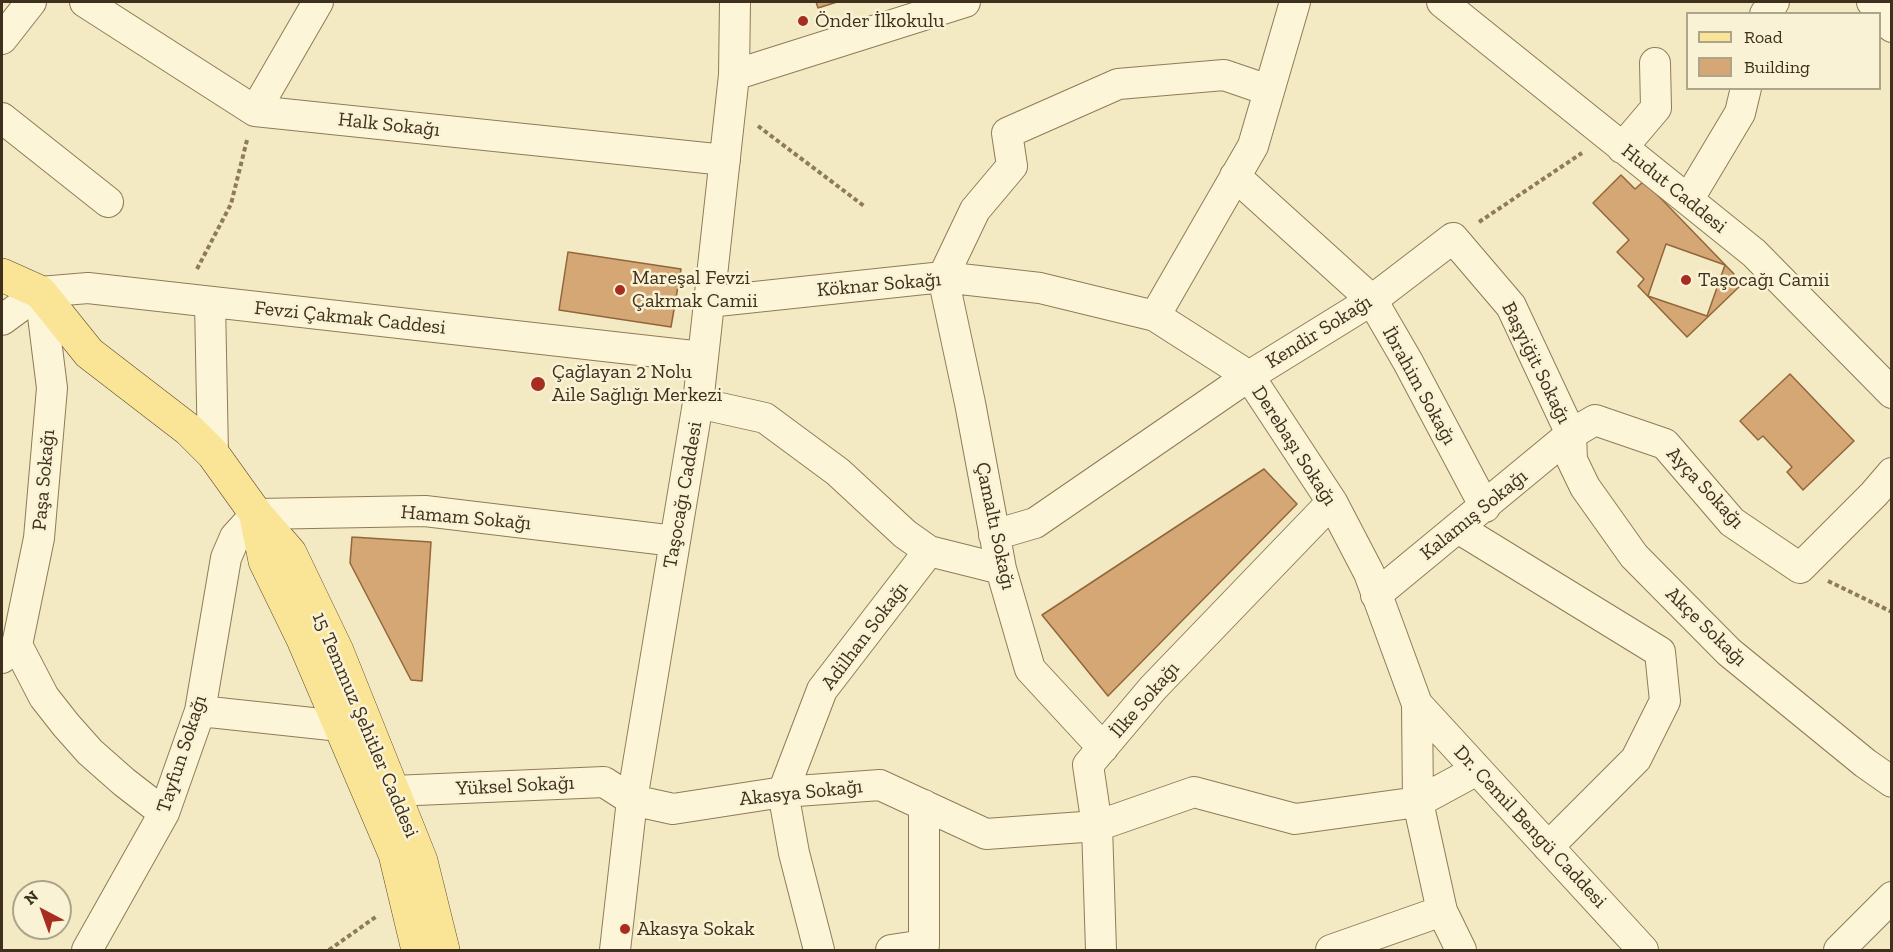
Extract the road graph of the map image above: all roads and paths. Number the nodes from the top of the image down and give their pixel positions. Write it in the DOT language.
graph roads {
  1 [pos="31,2"];
  2 [pos="85,2"];
  3 [pos="735,2"];
  4 [pos="964,2"];
  5 [pos="1295,2"];
  6 [pos="313,4"];
  7 [pos="1456,6"];
  8 [pos="1881,13"];
  9 [pos="1892,27"];
  10 [pos="2,39"];
  11 [pos="1655,63"];
  12 [pos="734,75"];
  13 [pos="1268,90"];
  14 [pos="1746,90"];
  15 [pos="731,105"];
  16 [pos="255,111"];
  17 [pos="2,118"];
  18 [pos="1615,141"];
  19 [pos="725,160"];
  20 [pos="1235,176"];
  21 [pos="1688,200"];
  22 [pos="108,202"];
  23 [pos="864,206"];
  24 [pos="1453,238"];
  25 [pos="2,275"];
  26 [pos="943,277"];
  27 [pos="40,292"];
  28 [pos="1372,300"];
  29 [pos="195,301"];
  30 [pos="708,302"];
  31 [pos="1155,316"];
  32 [pos="2,320"];
  33 [pos="702,357"];
  34 [pos="1249,376"];
  35 [pos="1892,393"];
  36 [pos="698,403"];
  37 [pos="1571,434"];
  38 [pos="213,454"];
  39 [pos="1892,473"];
  40 [pos="1332,502"];
  41 [pos="1485,507"];
  42 [pos="256,514"];
  43 [pos="1458,528"];
  44 [pos="994,535"];
  45 [pos="675,540"];
  46 [pos="929,551"];
  47 [pos="1800,568"];
  48 [pos="1001,569"];
  49 [pos="1376,595"];
  50 [pos="1892,612"];
  51 [pos="9,652"];
  52 [pos="1417,704"];
  53 [pos="200,711"];
  54 [pos="340,726"];
  55 [pos="1103,748"];
  56 [pos="1477,770"];
  57 [pos="1892,782"];
  58 [pos="393,791"];
  59 [pos="783,792"];
  60 [pos="632,800"];
  61 [pos="1418,802"];
  62 [pos="924,805"];
  63 [pos="164,813"];
  64 [pos="1097,826"];
  65 [pos="1548,846"];
  66 [pos="1892,897"];
  67 [pos="1442,911"];
  68 [pos="378,915"];
  69 [pos="87,951"];
  70 [pos="329,951"];
  71 [pos="418,951"];
  72 [pos="443,951"];
  73 [pos="615,951"];
  74 [pos="819,951"];
  75 [pos="891,951"];
  76 [pos="1101,951"];
  77 [pos="1331,951"];
  78 [pos="1461,951"];
  79 [pos="1643,951"];
  80 [pos="1839,951"];
  1 -- 10 [label="street"];
  2 -- 16 [label="street, Halk Sokağı"];
  3 -- 12 [label="street, Taşocağı Caddesi"];
  4 -- 12 [label="street"];
  5 -- 13 [label="street"];
  6 -- 16 [label="street"];
  7 -- 18 [label="street, Hudut Caddesi"];
  8 -- 9 [label="street"];
  11 -- 18 [label="street"];
  12 -- 15 [label="street, Taşocağı Caddesi"];
  13 -- 20 [label="street"];
  13 -- 26 [label="street"];
  14 -- 21 [label="street"];
  15 -- 19 [label="street, Taşocağı Caddesi"];
  15 -- 23 [label="path"];
  16 -- 19 [label="street, Halk Sokağı"];
  16 -- 29 [label="path"];
  17 -- 22 [label="street"];
  18 -- 21 [label="street, Hudut Caddesi"];
  18 -- 24 [label="path"];
  19 -- 30 [label="street, Taşocağı Caddesi"];
  20 -- 28 [label="street, İbrahim Sokağı"];
  20 -- 31 [label="street"];
  21 -- 35 [label="street, Hudut Caddesi"];
  24 -- 28 [label="street, Kendir Sokağı"];
  24 -- 37 [label="street, Başyiğit Sokağı"];
  25 -- 27 [label="main road, Fevzi Çakmak Caddesi"];
  26 -- 30 [label="street, Köknar Sokağı"];
  26 -- 31 [label="street, Köknar Sokağı"];
  26 -- 44 [label="street, Çamaltı Sokağı"];
  27 -- 29 [label="street, Fevzi Çakmak Caddesi"];
  27 -- 32 [label="street"];
  27 -- 38 [label="main road, 15 Temmuz Şehitler Caddesi"];
  27 -- 51 [label="street, Paşa Sokağı"];
  28 -- 34 [label="street, Kendir Sokağı"];
  28 -- 41 [label="street, İbrahim Sokağı"];
  29 -- 33 [label="street, Fevzi Çakmak Caddesi"];
  29 -- 38 [label="street"];
  30 -- 33 [label="street, Taşocağı Caddesi"];
  31 -- 34 [label="street, Derebaşı Sokağı"];
  33 -- 36 [label="street, Taşocağı Caddesi"];
  34 -- 40 [label="street, Derebaşı Sokağı"];
  34 -- 44 [label="street, Kendir Sokağı"];
  36 -- 45 [label="street, Taşocağı Caddesi"];
  36 -- 46 [label="street"];
  37 -- 41 [label="street, Kalamış Sokağı"];
  37 -- 47 [label="street, Ayça Sokağı"];
  37 -- 57 [label="street, Akçe Sokağı"];
  38 -- 42 [label="main road, 15 Temmuz Şehitler Caddesi"];
  39 -- 47 [label="street"];
  40 -- 49 [label="street, Derebaşı Sokağı"];
  40 -- 55 [label="street, İlke Sokağı"];
  41 -- 43 [label="street, Kalamış Sokağı"];
  42 -- 45 [label="street, Hamam Sokağı"];
  42 -- 53 [label="street, Tayfun Sokağı"];
  42 -- 54 [label="main road, 15 Temmuz Şehitler Caddesi"];
  42 -- 58 [label="main road, 15 Temmuz Şehitler Caddesi"];
  43 -- 49 [label="street, Kalamış Sokağı"];
  43 -- 65 [label="street"];
  44 -- 48 [label="street, Çamaltı Sokağı"];
  45 -- 60 [label="street, Taşocağı Caddesi"];
  46 -- 48 [label="street"];
  46 -- 59 [label="street, Adilhan Sokağı"];
  47 -- 50 [label="path"];
  48 -- 55 [label="street, Çamaltı Sokağı"];
  49 -- 52 [label="street, Derebaşı Sokağı"];
  51 -- 63 [label="street"];
  52 -- 56 [label="street, Dr. Cemil Bengü Caddesi"];
  52 -- 61 [label="street, Derebaşı Sokağı"];
  53 -- 54 [label="street"];
  53 -- 63 [label="street, Tayfun Sokağı"];
  54 -- 71 [label="main road, 15 Temmuz Şehitler Caddesi"];
  55 -- 64 [label="street, İlke Sokağı"];
  56 -- 61 [label="street"];
  56 -- 65 [label="street, Dr. Cemil Bengü Caddesi"];
  58 -- 60 [label="street, Yüksel Sokağı"];
  58 -- 72 [label="main road, 15 Temmuz Şehitler Caddesi"];
  59 -- 60 [label="street, Akasya Sokağı"];
  59 -- 62 [label="street, Akasya Sokağı"];
  59 -- 74 [label="street"];
  60 -- 73 [label="street, Taşocağı Caddesi"];
  61 -- 64 [label="street, Akasya Sokağı"];
  61 -- 67 [label="street, Derebaşı Sokağı"];
  62 -- 64 [label="street, Akasya Sokağı"];
  62 -- 75 [label="street"];
  63 -- 69 [label="street, Tayfun Sokağı"];
  64 -- 76 [label="street, İlke Sokağı"];
  65 -- 79 [label="street, Dr. Cemil Bengü Caddesi"];
  66 -- 80 [label="street"];
  67 -- 77 [label="street"];
  67 -- 78 [label="street, Derebaşı Sokağı"];
  68 -- 70 [label="path"];
}
